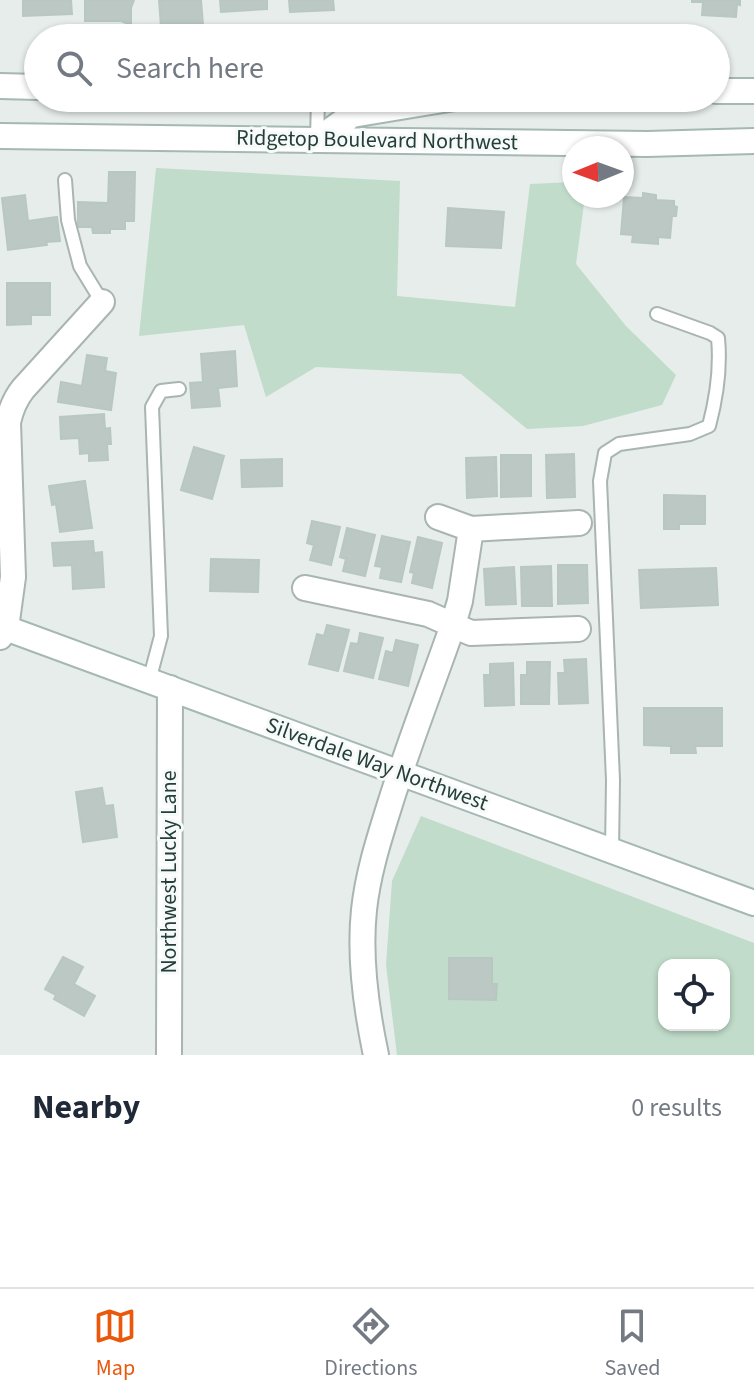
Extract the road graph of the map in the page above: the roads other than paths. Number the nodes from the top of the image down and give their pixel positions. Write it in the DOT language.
graph roads {
  1 [pos="0,86"];
  2 [pos="24,87"];
  3 [pos="730,91"];
  4 [pos="754,91"];
  5 [pos="318,112"];
  6 [pos="370,112"];
  7 [pos="0,136"];
  8 [pos="317,140"];
  9 [pos="754,141"];
  10 [pos="65,180"];
  11 [pos="102,302"];
  12 [pos="657,314"];
  13 [pos="179,389"];
  14 [pos="438,517"];
  15 [pos="579,523"];
  16 [pos="471,529"];
  17 [pos="305,588"];
  18 [pos="453,625"];
  19 [pos="578,629"];
  20 [pos="2,630"];
  21 [pos="160,684"];
  22 [pos="400,772"];
  23 [pos="612,851"];
  24 [pos="754,903"];
  25 [pos="169,1055"];
  26 [pos="376,1055"];
  1 -- 2 [label="main road"];
  3 -- 4 [label="main road"];
  5 -- 8 [label="lane"];
  6 -- 8 [label="main road"];
  7 -- 8 [label="main road, Ridgetop Boulevard Northwest"];
  8 -- 9 [label="main road, Ridgetop Boulevard Northwest"];
  10 -- 11 [label="lane"];
  11 -- 20 [label="main road"];
  12 -- 23 [label="lane"];
  13 -- 21 [label="lane"];
  14 -- 16 [label="main road"];
  15 -- 16 [label="main road"];
  16 -- 18 [label="main road"];
  17 -- 18 [label="main road"];
  18 -- 19 [label="main road"];
  18 -- 22 [label="main road"];
  20 -- 21 [label="main road, Silverdale Way Northwest"];
  21 -- 22 [label="main road, Silverdale Way Northwest"];
  21 -- 25 [label="main road, Northwest Lucky Lane"];
  22 -- 23 [label="main road, Silverdale Way Northwest"];
  22 -- 26 [label="main road"];
  23 -- 24 [label="main road, Silverdale Way Northwest"];
}
